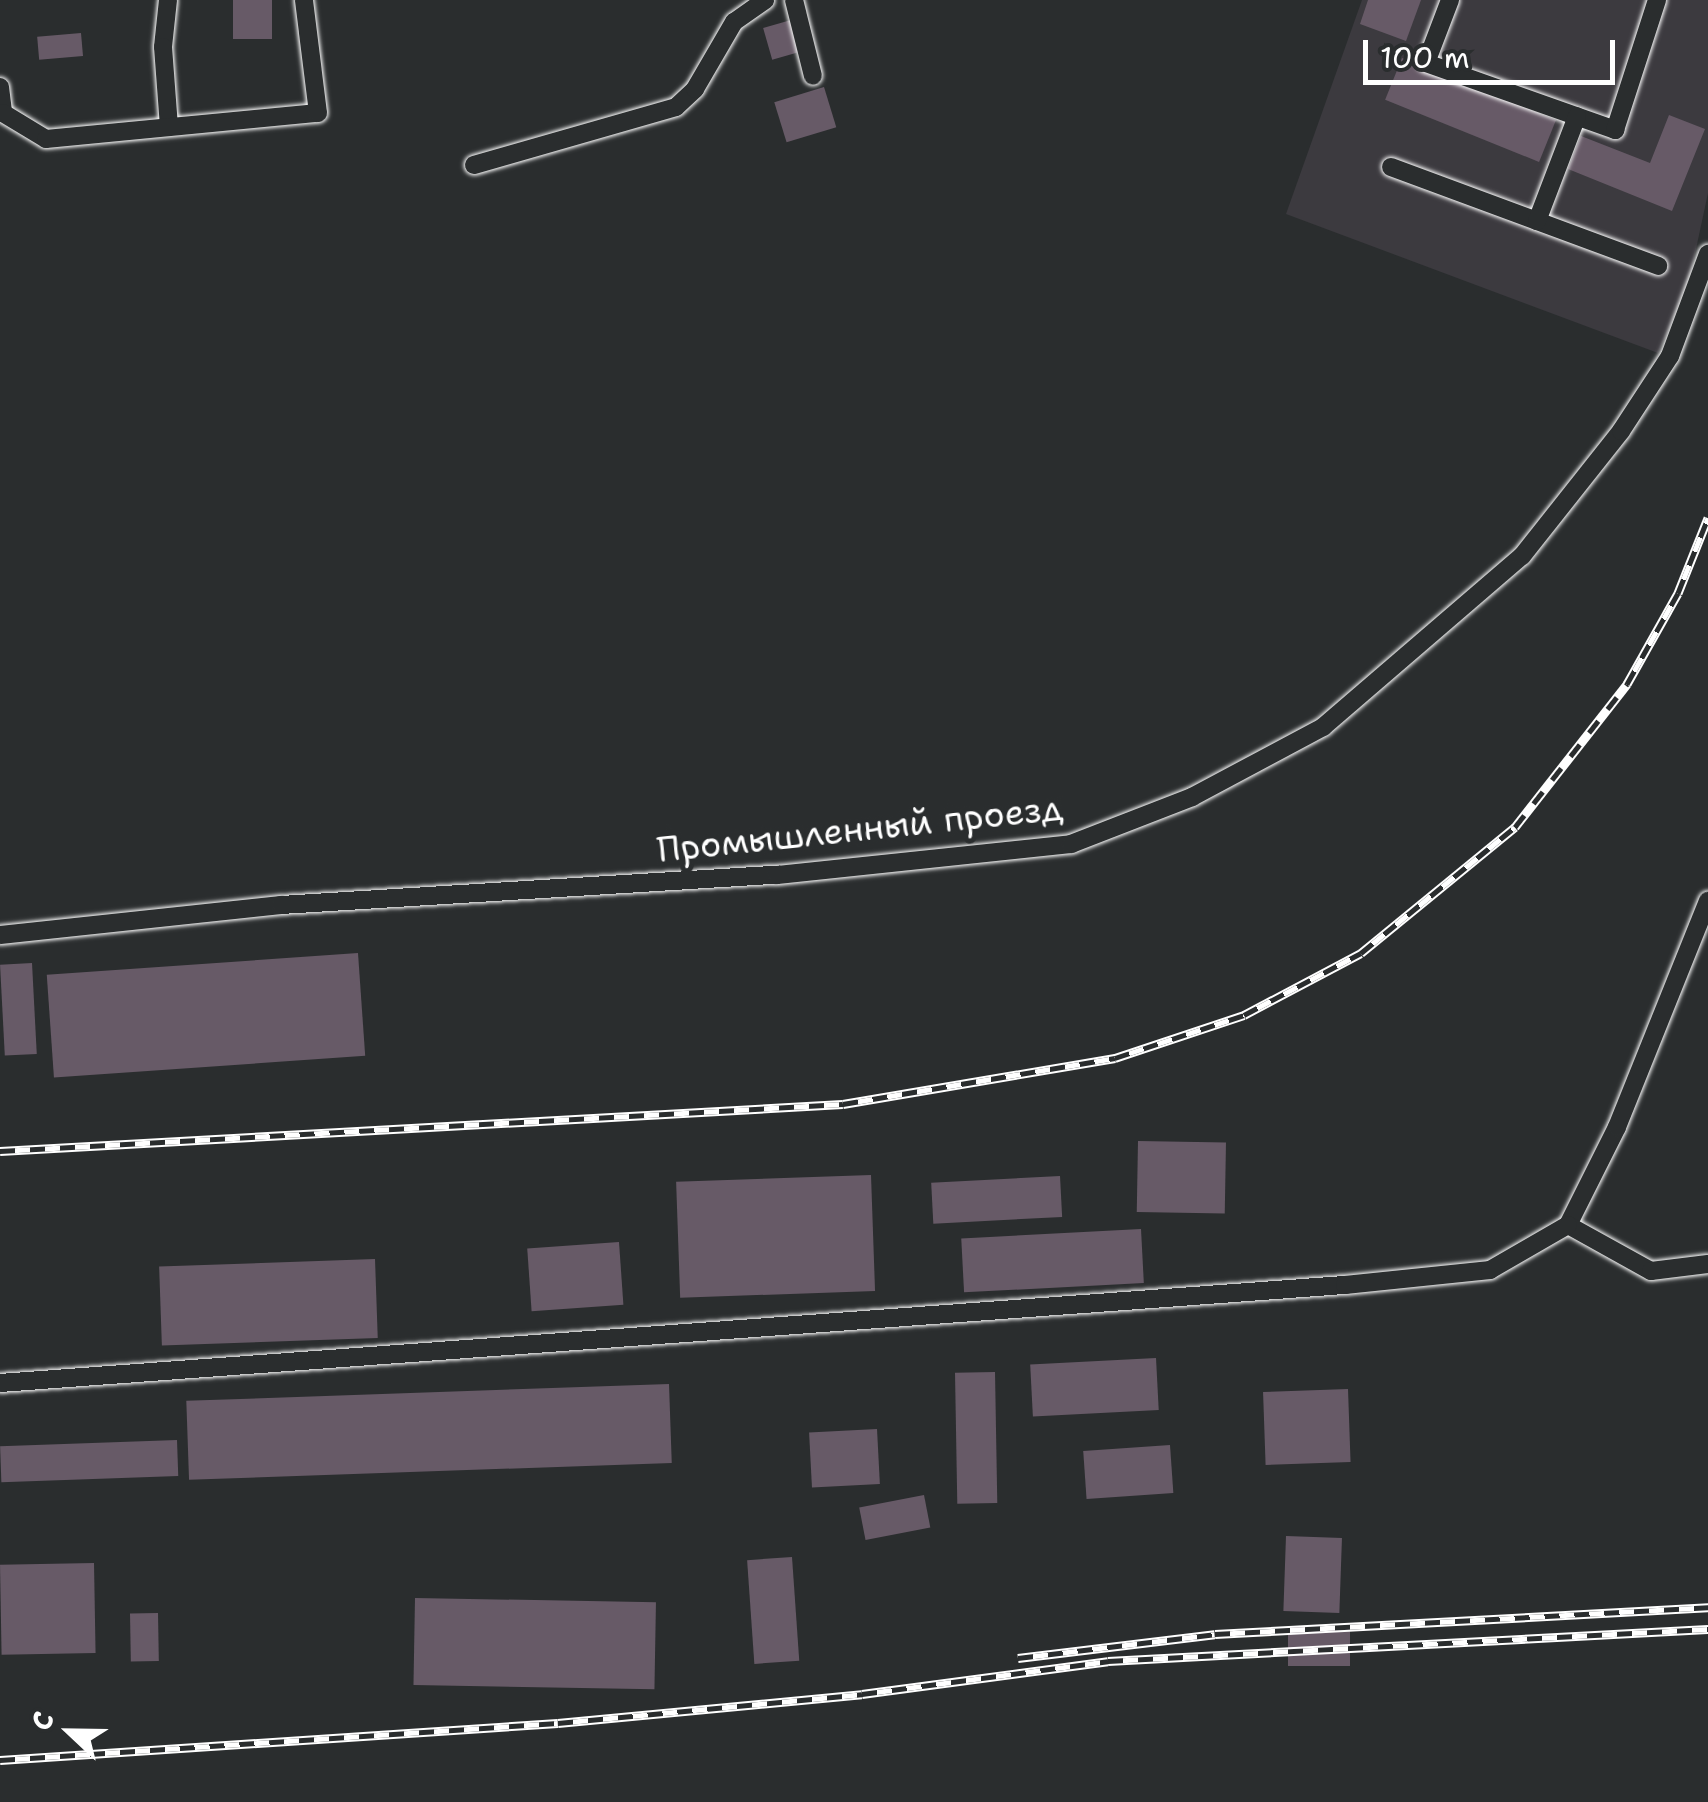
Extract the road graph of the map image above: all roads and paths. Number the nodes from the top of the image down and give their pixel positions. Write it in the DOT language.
graph roads {
  1 [pos="168,0"];
  2 [pos="304,0"];
  3 [pos="765,0"];
  4 [pos="794,0"];
  5 [pos="1450,0"];
  6 [pos="1657,0"];
  7 [pos="813,76"];
  8 [pos="0,87"];
  9 [pos="1577,116"];
  10 [pos="170,128"];
  11 [pos="474,165"];
  12 [pos="1391,166"];
  13 [pos="1536,220"];
  14 [pos="1708,254"];
  15 [pos="1658,266"];
  16 [pos="1708,901"];
  17 [pos="0,935"];
  18 [pos="1568,1226"];
  19 [pos="1708,1264"];
  20 [pos="0,1383"];
  1 -- 10 [label="street"];
  2 -- 10 [label="street"];
  3 -- 11 [label="street"];
  4 -- 7 [label="street"];
  5 -- 9 [label="street"];
  6 -- 9 [label="street"];
  8 -- 10 [label="street"];
  9 -- 13 [label="street"];
  12 -- 13 [label="street"];
  13 -- 15 [label="street"];
  14 -- 17 [label="street, Промышленный проезд"];
  16 -- 18 [label="street"];
  18 -- 19 [label="street"];
  18 -- 20 [label="street"];
}
